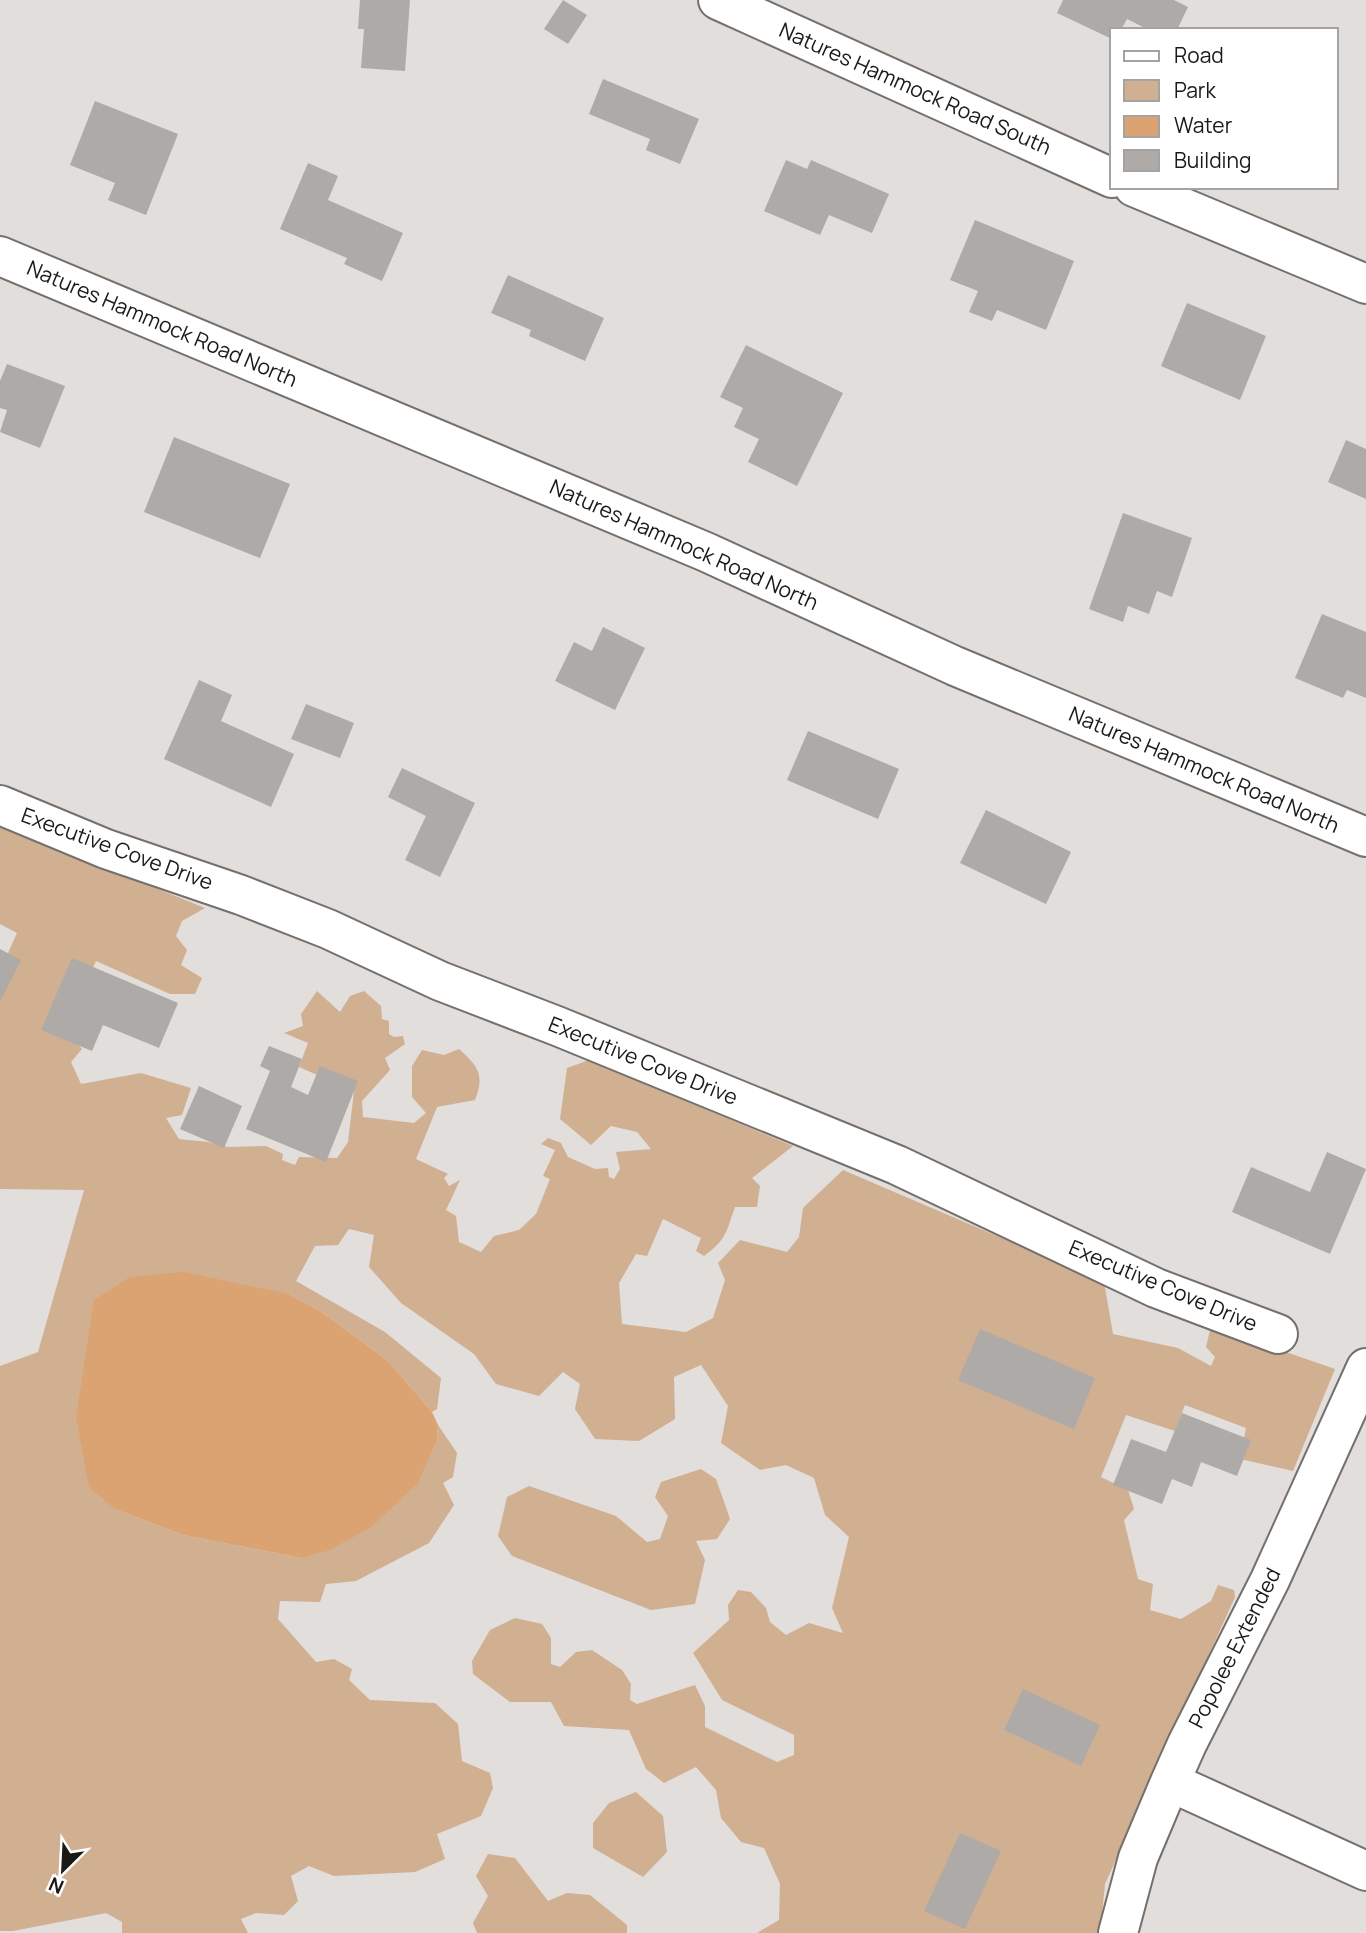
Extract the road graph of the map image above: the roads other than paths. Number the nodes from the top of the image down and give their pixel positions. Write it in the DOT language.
graph roads {
  1 [pos="718,0"];
  2 [pos="1110,177"];
  3 [pos="1139,189"];
  4 [pos="0,256"];
  5 [pos="1366,284"];
  6 [pos="0,805"];
  7 [pos="1366,837"];
  8 [pos="1278,1334"];
  9 [pos="1366,1368"];
  10 [pos="1170,1782"];
  11 [pos="1366,1871"];
  12 [pos="1118,1933"];
  1 -- 2 [label="street, Natures Hammock Road South"];
  3 -- 5 [label="street"];
  4 -- 7 [label="street, Natures Hammock Road North"];
  6 -- 8 [label="street, Executive Cove Drive"];
  9 -- 10 [label="street, Popolee Extended"];
  10 -- 11 [label="street"];
  10 -- 12 [label="street, Popolee Extended"];
}
